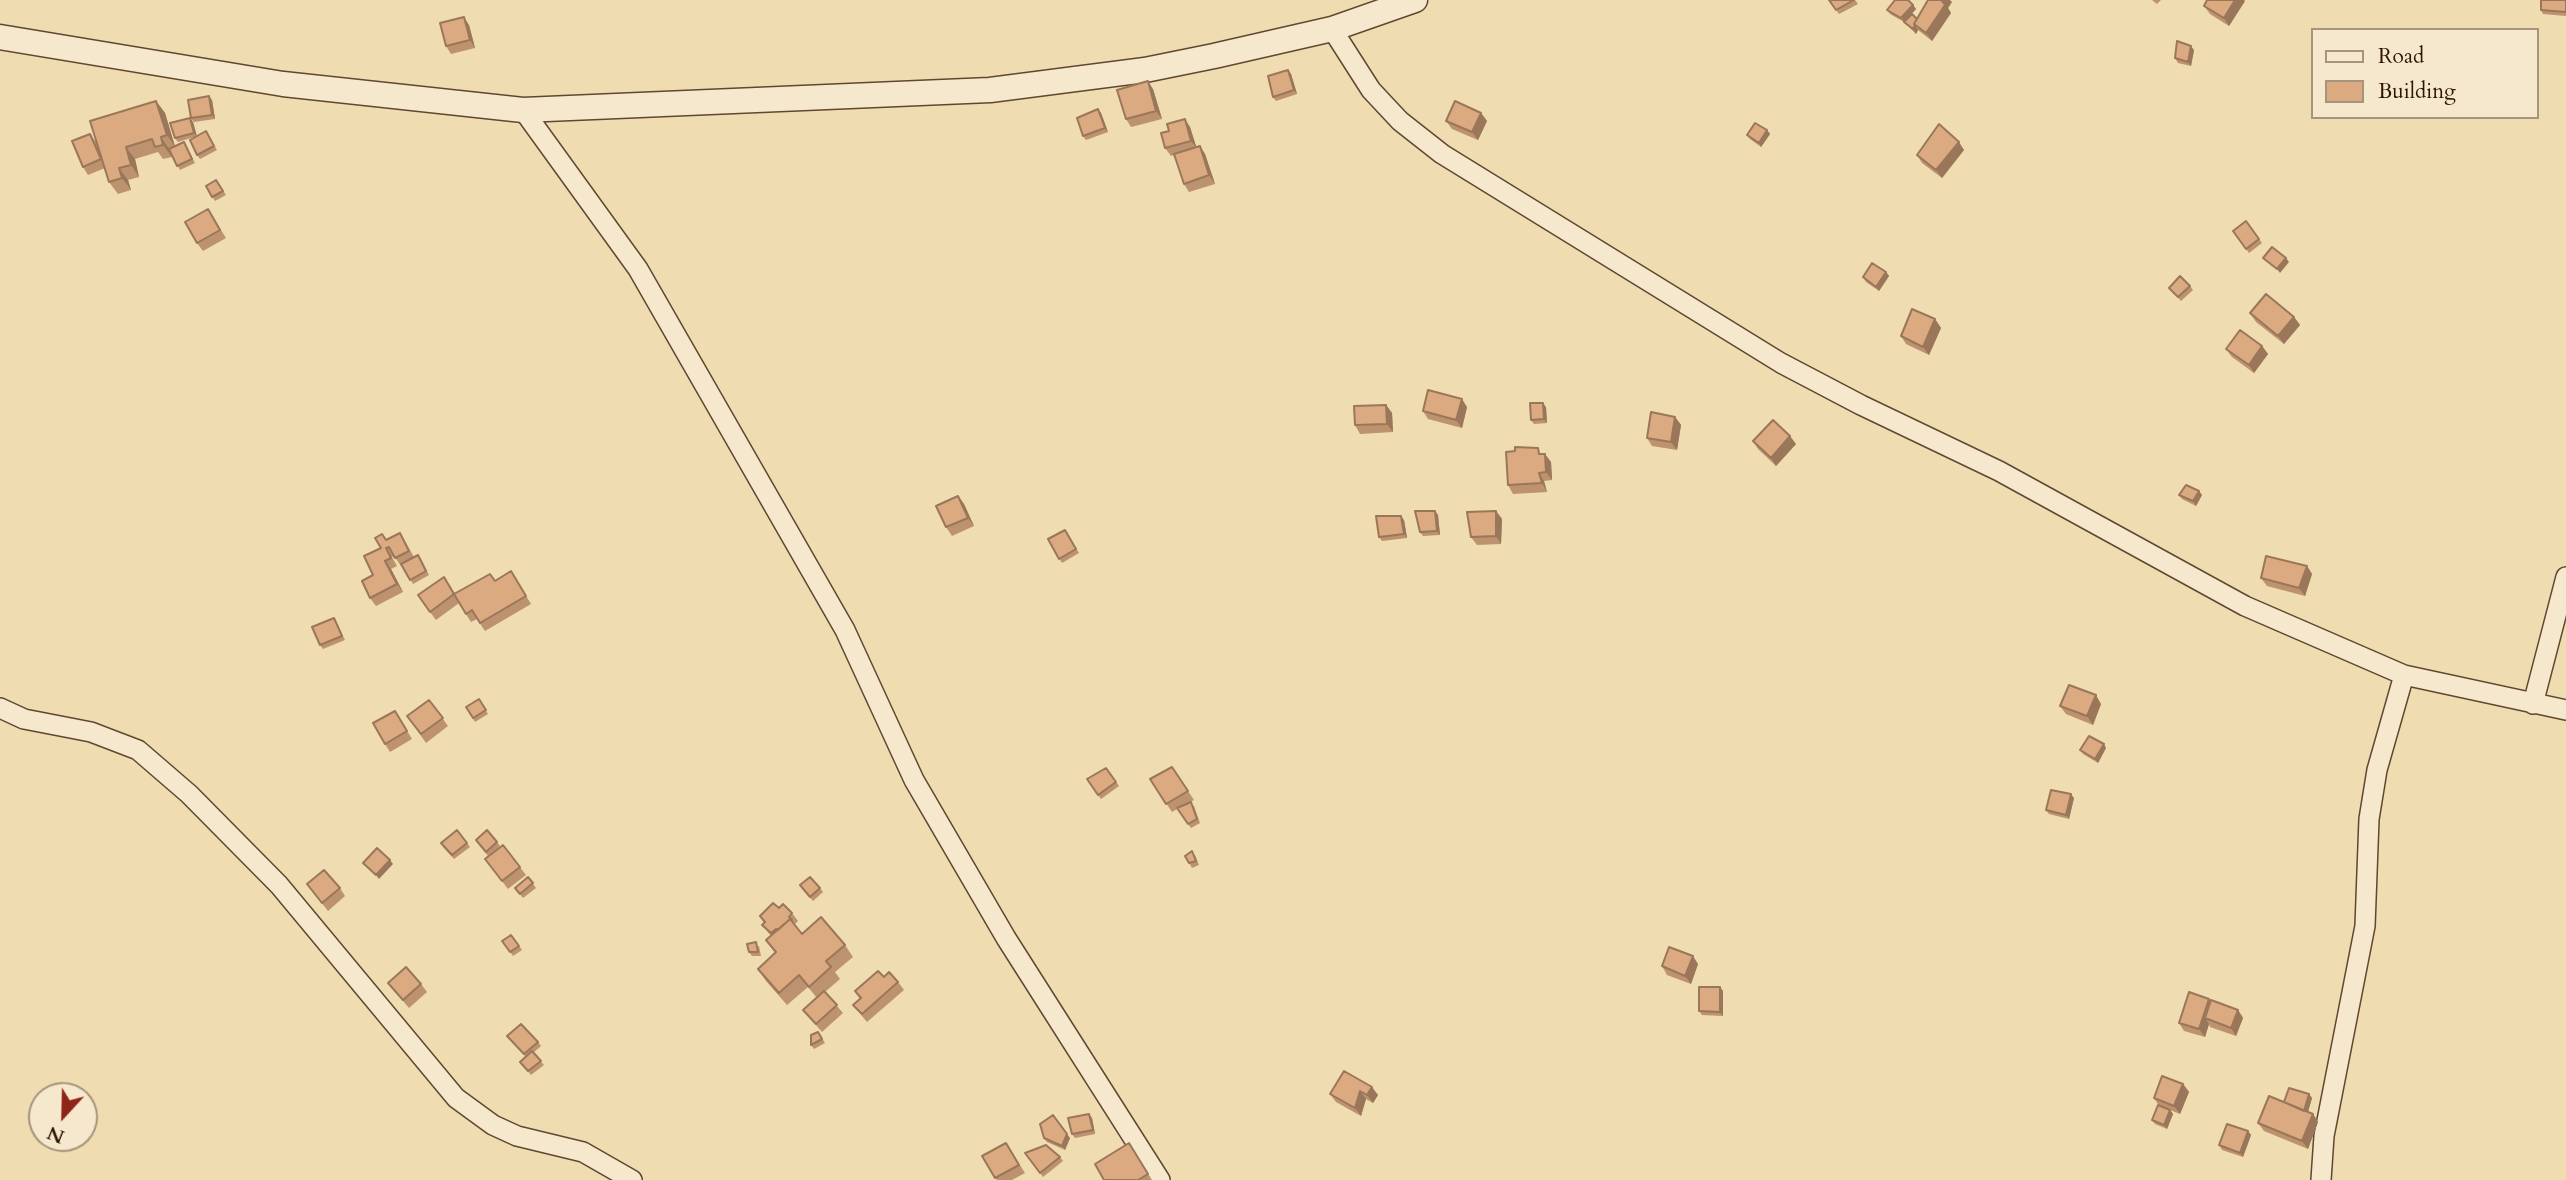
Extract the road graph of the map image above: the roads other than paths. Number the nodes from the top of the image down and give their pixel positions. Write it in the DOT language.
graph roads {
  1 [pos="1415,0"];
  2 [pos="1332,29"];
  3 [pos="0,37"];
  4 [pos="523,110"];
  5 [pos="2566,577"];
  6 [pos="2404,675"];
  7 [pos="2533,704"];
  8 [pos="0,708"];
  9 [pos="2566,710"];
  10 [pos="632,1180"];
  11 [pos="1160,1180"];
  12 [pos="2321,1180"];
  1 -- 2 [label="street"];
  2 -- 4 [label="street"];
  2 -- 6 [label="street"];
  3 -- 4 [label="street"];
  4 -- 11 [label="street"];
  5 -- 7 [label="street"];
  6 -- 7 [label="street"];
  6 -- 12 [label="street"];
  7 -- 9 [label="street"];
  8 -- 10 [label="street"];
}
